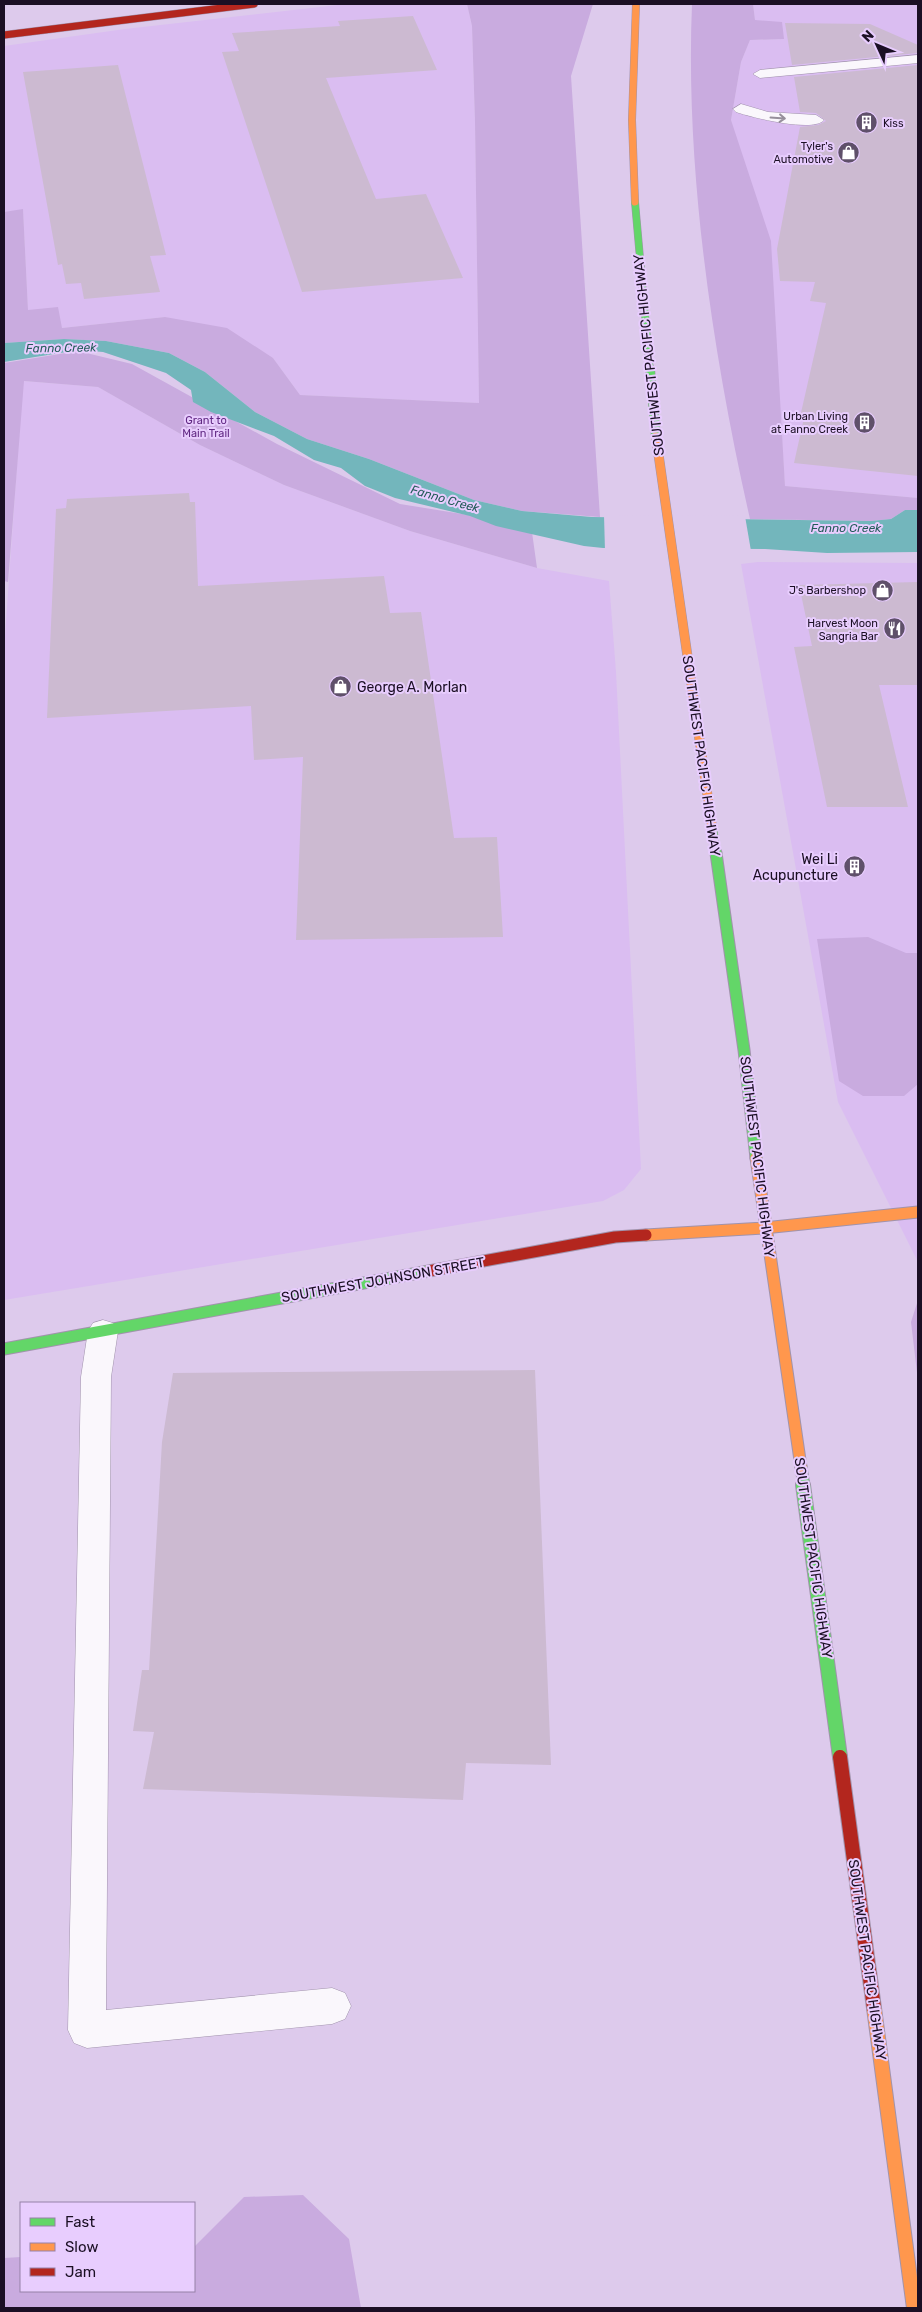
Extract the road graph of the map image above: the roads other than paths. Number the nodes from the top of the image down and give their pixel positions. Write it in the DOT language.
graph roads {
  1 [pos="254,4"];
  2 [pos="636,4"];
  3 [pos="4,34"];
  4 [pos="918,60"];
  5 [pos="760,74"];
  6 [pos="741,109"];
  7 [pos="816,120"];
  8 [pos="918,1212"];
  9 [pos="764,1228"];
  10 [pos="103,1331"];
  11 [pos="4,1349"];
  12 [pos="332,2006"];
  13 [pos="914,2308"];
  1 -- 3 [label="main road"];
  2 -- 9 [label="main road, SOUTHWEST PACIFIC HIGHWAY"];
  4 -- 5 [label="street"];
  6 -- 7 [label="street, one-way"];
  8 -- 9 [label="main road, SOUTHWEST JOHNSON STREET"];
  9 -- 10 [label="main road, SOUTHWEST JOHNSON STREET"];
  9 -- 13 [label="main road, SOUTHWEST PACIFIC HIGHWAY"];
  10 -- 11 [label="main road, SOUTHWEST JOHNSON STREET"];
  10 -- 12 [label="street"];
}
